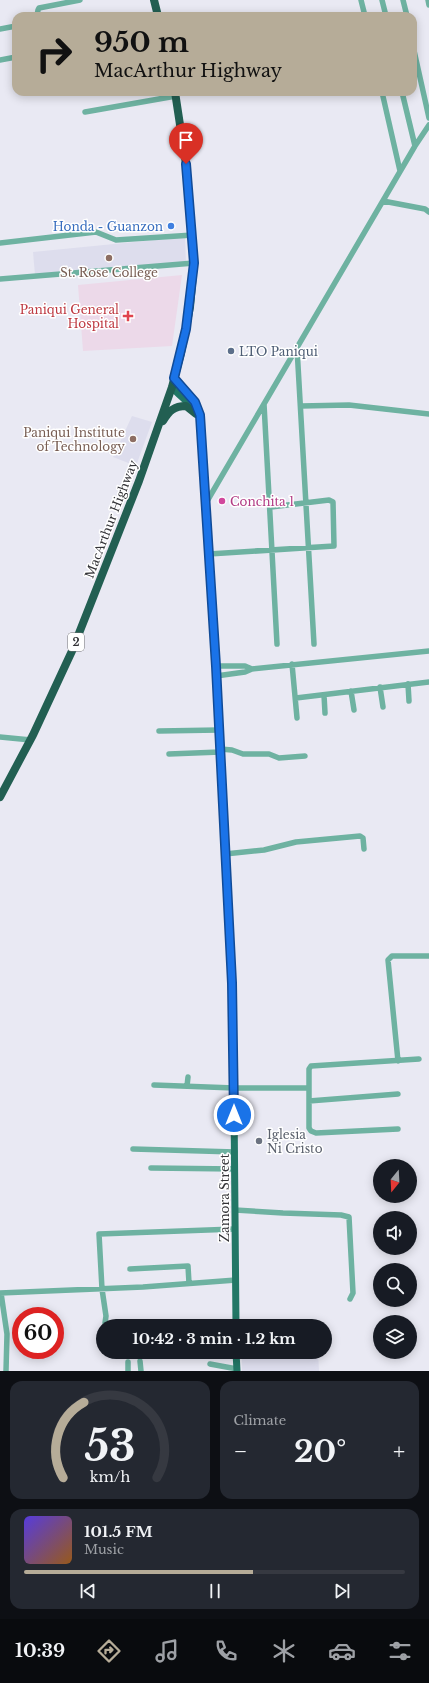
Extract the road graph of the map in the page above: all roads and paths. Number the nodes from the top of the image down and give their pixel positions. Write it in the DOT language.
graph roads {
  1 [pos="80,0"];
  2 [pos="154,0"];
  3 [pos="361,0"];
  4 [pos="382,0"];
  5 [pos="404,0"];
  6 [pos="428,0"];
  7 [pos="429,5"];
  8 [pos="38,12"];
  9 [pos="157,12"];
  10 [pos="364,12"];
  11 [pos="385,12"];
  12 [pos="406,12"];
  13 [pos="12,27"];
  14 [pos="0,29"];
  15 [pos="12,58"];
  16 [pos="0,60"];
  17 [pos="417,64"];
  18 [pos="165,96"];
  19 [pos="175,96"];
  20 [pos="383,96"];
  21 [pos="403,96"];
  22 [pos="85,112"];
  23 [pos="429,118"];
  24 [pos="429,125"];
  25 [pos="415,146"];
  26 [pos="400,171"];
  27 [pos="383,201"];
  28 [pos="429,212"];
  29 [pos="193,235"];
  30 [pos="0,243"];
  31 [pos="194,263"];
  32 [pos="0,279"];
  33 [pos="297,348"];
  34 [pos="174,378"];
  35 [pos="172,387"];
  36 [pos="264,404"];
  37 [pos="301,406"];
  38 [pos="197,412"];
  39 [pos="429,414"];
  40 [pos="156,433"];
  41 [pos="206,503"];
  42 [pos="306,503"];
  43 [pos="271,507"];
  44 [pos="309,548"];
  45 [pos="273,551"];
  46 [pos="209,554"];
  47 [pos="277,644"];
  48 [pos="314,644"];
  49 [pos="429,651"];
  50 [pos="292,664"];
  51 [pos="216,666"];
  52 [pos="226,666"];
  53 [pos="252,669"];
  54 [pos="227,674"];
  55 [pos="216,676"];
  56 [pos="429,682"];
  57 [pos="408,684"];
  58 [pos="380,688"];
  59 [pos="351,691"];
  60 [pos="324,695"];
  61 [pos="296,698"];
  62 [pos="409,701"];
  63 [pos="382,707"];
  64 [pos="354,710"];
  65 [pos="325,713"];
  66 [pos="297,718"];
  67 [pos="219,730"];
  68 [pos="159,731"];
  69 [pos="0,737"];
  70 [pos="30,740"];
  71 [pos="220,750"];
  72 [pos="169,754"];
  73 [pos="305,756"];
  74 [pos="0,797"];
  75 [pos="364,849"];
  76 [pos="225,854"];
  77 [pos="429,956"];
  78 [pos="419,1059"];
  79 [pos="398,1060"];
  80 [pos="188,1078"];
  81 [pos="154,1084"];
  82 [pos="187,1086"];
  83 [pos="234,1088"];
  84 [pos="308,1088"];
  85 [pos="398,1094"];
  86 [pos="309,1101"];
  87 [pos="398,1129"];
  88 [pos="133,1149"];
  89 [pos="235,1152"];
  90 [pos="151,1168"];
  91 [pos="235,1169"];
  92 [pos="235,1210"];
  93 [pos="235,1229"];
  94 [pos="130,1269"];
  95 [pos="236,1280"];
  96 [pos="189,1283"];
  97 [pos="102,1289"];
  98 [pos="0,1293"];
  99 [pos="350,1299"];
  100 [pos="106,1319"];
  101 [pos="236,1319"];
  102 [pos="236,1359"];
  103 [pos="140,1361"];
  104 [pos="128,1362"];
  105 [pos="210,1364"];
  106 [pos="237,1370"];
  107 [pos="6,1371"];
  108 [pos="128,1371"];
  109 [pos="141,1371"];
  1 -- 8 [label="street"];
  2 -- 9 [label="highway"];
  3 -- 10 [label="street"];
  4 -- 11 [label="street"];
  5 -- 12 [label="street"];
  6 -- 7 [label="street"];
  13 -- 14 [label="street"];
  15 -- 16 [label="street"];
  17 -- 23 [label="street"];
  18 -- 22 [label="street"];
  19 -- 29 [label="highway, MacArthur Highway / 2"];
  20 -- 26 [label="street"];
  21 -- 25 [label="street"];
  24 -- 25 [label="street"];
  25 -- 26 [label="street"];
  26 -- 27 [label="street"];
  27 -- 28 [label="street"];
  27 -- 33 [label="street"];
  29 -- 30 [label="street"];
  29 -- 31 [label="highway, MacArthur Highway / 2"];
  31 -- 32 [label="street"];
  31 -- 34 [label="highway, MacArthur Highway / 2"];
  33 -- 36 [label="street"];
  33 -- 37 [label="street"];
  34 -- 35 [label="highway, MacArthur Highway / 2"];
  34 -- 38 [label="main road, Zamora Street"];
  35 -- 38 [label="main road, Zamora Street"];
  35 -- 40 [label="highway, MacArthur Highway / 2"];
  36 -- 41 [label="street"];
  36 -- 43 [label="street"];
  37 -- 39 [label="street"];
  37 -- 42 [label="street"];
  38 -- 40 [label="highway"];
  38 -- 41 [label="main road, Zamora Street"];
  40 -- 70 [label="highway, MacArthur Highway / 2"];
  41 -- 46 [label="main road, Zamora Street"];
  42 -- 43 [label="street"];
  42 -- 44 [label="street"];
  42 -- 44 [label="street"];
  43 -- 45 [label="street"];
  44 -- 45 [label="street"];
  44 -- 48 [label="street"];
  45 -- 46 [label="street"];
  45 -- 47 [label="street"];
  46 -- 51 [label="main road, Zamora Street"];
  49 -- 50 [label="street"];
  50 -- 53 [label="street"];
  50 -- 61 [label="street"];
  51 -- 52 [label="street"];
  51 -- 55 [label="main road, Zamora Street"];
  52 -- 53 [label="street"];
  52 -- 54 [label="street"];
  53 -- 54 [label="street"];
  54 -- 55 [label="street"];
  55 -- 67 [label="main road, Zamora Street"];
  56 -- 57 [label="street"];
  57 -- 58 [label="street"];
  57 -- 62 [label="street"];
  58 -- 59 [label="street"];
  58 -- 63 [label="street"];
  59 -- 60 [label="street"];
  59 -- 64 [label="street"];
  60 -- 61 [label="street"];
  60 -- 65 [label="street"];
  61 -- 66 [label="street"];
  67 -- 68 [label="street"];
  67 -- 71 [label="main road, Zamora Street"];
  69 -- 70 [label="street"];
  70 -- 74 [label="highway, MacArthur Highway / 2"];
  71 -- 72 [label="street"];
  71 -- 73 [label="street"];
  71 -- 76 [label="main road, Zamora Street"];
  75 -- 76 [label="street"];
  76 -- 83 [label="main road, Zamora Street"];
  77 -- 79 [label="street"];
  78 -- 79 [label="street"];
  79 -- 84 [label="street"];
  80 -- 82 [label="street"];
  81 -- 82 [label="street"];
  82 -- 83 [label="street"];
  83 -- 84 [label="street"];
  83 -- 89 [label="main road, Zamora Street"];
  84 -- 86 [label="street"];
  85 -- 86 [label="street"];
  86 -- 87 [label="street"];
  88 -- 89 [label="street"];
  89 -- 91 [label="main road, Zamora Street"];
  90 -- 91 [label="street"];
  91 -- 92 [label="main road, Zamora Street"];
  92 -- 93 [label="main road, Zamora Street"];
  92 -- 99 [label="street"];
  93 -- 95 [label="main road, Zamora Street"];
  93 -- 97 [label="street"];
  94 -- 96 [label="street"];
  95 -- 96 [label="street"];
  95 -- 101 [label="main road, Zamora Street"];
  96 -- 97 [label="street"];
  97 -- 98 [label="street"];
  97 -- 100 [label="street"];
  98 -- 107 [label="street"];
  102 -- 106 [label="main road"];
  103 -- 109 [label="street"];
  104 -- 108 [label="street"];
  105 -- 106 [label="street"];
}
